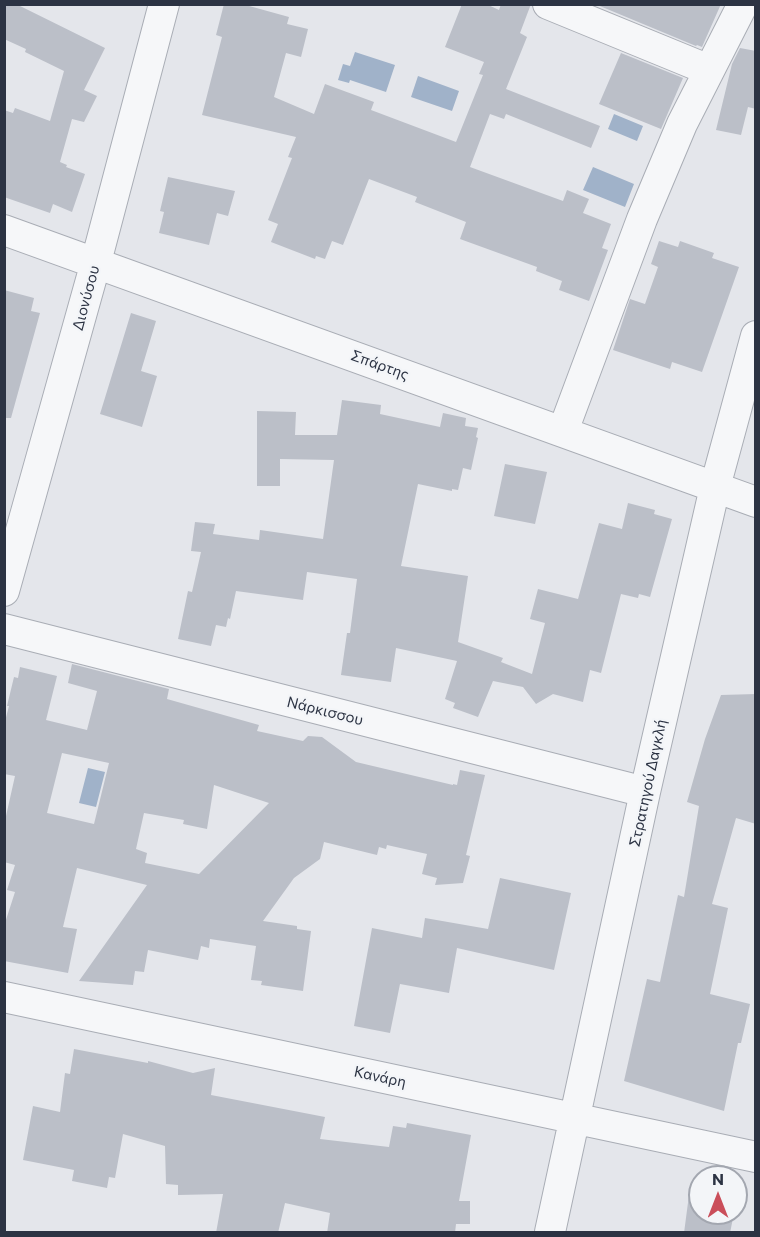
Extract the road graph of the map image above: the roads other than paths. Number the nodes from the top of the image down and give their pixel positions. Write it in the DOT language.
graph roads {
  1 [pos="164,4"];
  2 [pos="548,4"];
  3 [pos="743,4"];
  4 [pos="709,70"];
  5 [pos="4,230"];
  6 [pos="96,262"];
  7 [pos="756,336"];
  8 [pos="563,431"];
  9 [pos="715,487"];
  10 [pos="756,502"];
  11 [pos="4,591"];
  12 [pos="4,629"];
  13 [pos="645,792"];
  14 [pos="4,997"];
  15 [pos="576,1119"];
  16 [pos="756,1157"];
  17 [pos="550,1233"];
  1 -- 6 [label="street, Διονύσου"];
  2 -- 4 [label="street"];
  3 -- 4 [label="street"];
  4 -- 8 [label="street"];
  5 -- 6 [label="street, Σπάρτης"];
  6 -- 8 [label="street, Σπάρτης"];
  6 -- 11 [label="street, Διονύσου"];
  7 -- 9 [label="street, Στρατηγού Δαγκλή"];
  8 -- 9 [label="street, Σπάρτης"];
  9 -- 10 [label="street, Σπάρτης"];
  9 -- 13 [label="street, Στρατηγού Δαγκλή"];
  12 -- 13 [label="street, Νάρκισσου"];
  13 -- 15 [label="street, Στρατηγού Δαγκλή"];
  14 -- 15 [label="street, Κανάρη"];
  15 -- 16 [label="street, Κανάρη"];
  15 -- 17 [label="street, Στρατηγού Δαγκλή"];
}
